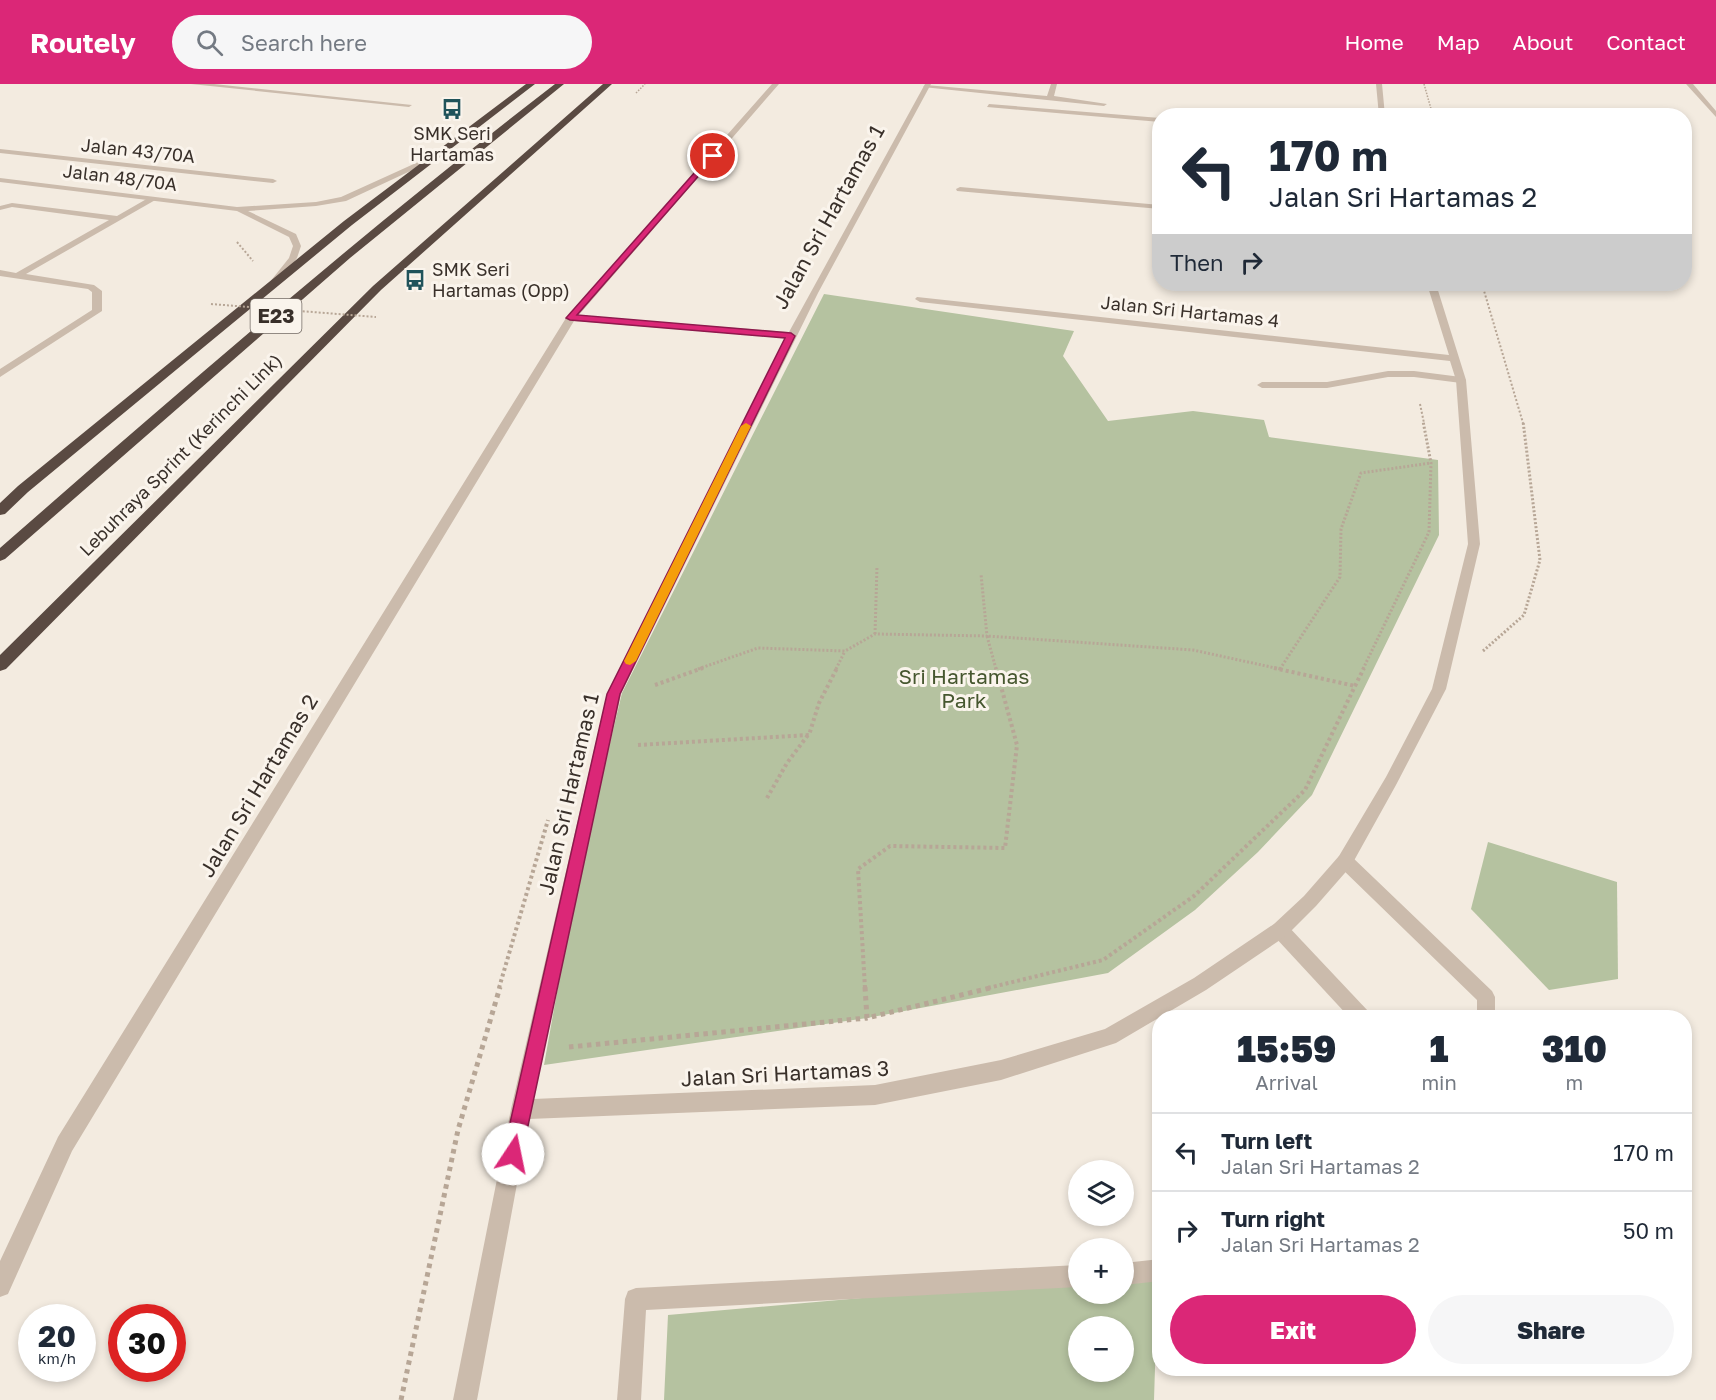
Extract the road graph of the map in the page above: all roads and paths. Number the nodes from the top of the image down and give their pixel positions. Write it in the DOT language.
graph roads {
  1 [pos="194,84"];
  2 [pos="531,84"];
  3 [pos="560,84"];
  4 [pos="608,84"];
  5 [pos="621,84"];
  6 [pos="776,84"];
  7 [pos="1054,84"];
  8 [pos="1379,84"];
  9 [pos="1424,84"];
  10 [pos="1689,84"];
  11 [pos="927,86"];
  12 [pos="306,89"];
  13 [pos="298,94"];
  14 [pos="1050,98"];
  15 [pos="1104,104"];
  16 [pos="409,105"];
  17 [pos="989,106"];
  18 [pos="1381,108"];
  19 [pos="1431,108"];
  20 [pos="1716,115"];
  21 [pos="1152,119"];
  22 [pos="0,151"];
  23 [pos="430,160"];
  24 [pos="0,180"];
  25 [pos="273,181"];
  26 [pos="960,189"];
  27 [pos="153,199"];
  28 [pos="469,206"];
  29 [pos="1152,206"];
  30 [pos="0,208"];
  31 [pos="237,209"];
  32 [pos="119,219"];
  33 [pos="0,273"];
  34 [pos="17,276"];
  35 [pos="274,283"];
  36 [pos="1434,291"];
  37 [pos="1484,291"];
  38 [pos="920,298"];
  39 [pos="211,304"];
  40 [pos="376,318"];
  41 [pos="570,318"];
  42 [pos="791,336"];
  43 [pos="1455,358"];
  44 [pos="0,374"];
  45 [pos="1414,374"];
  46 [pos="1461,380"];
  47 [pos="1262,385"];
  48 [pos="1431,463"];
  49 [pos="0,511"];
  50 [pos="0,556"];
  51 [pos="877,566"];
  52 [pos="981,574"];
  53 [pos="875,634"];
  54 [pos="987,636"];
  55 [pos="845,651"];
  56 [pos="0,666"];
  57 [pos="1280,669"];
  58 [pos="653,686"];
  59 [pos="1355,686"];
  60 [pos="1439,689"];
  61 [pos="809,735"];
  62 [pos="630,746"];
  63 [pos="767,798"];
  64 [pos="1345,861"];
  65 [pos="1280,930"];
  66 [pos="1154,1010"];
  67 [pos="1354,1010"];
  68 [pos="1486,1010"];
  69 [pos="1152,1011"];
  70 [pos="867,1018"];
  71 [pos="559,1048"];
  72 [pos="521,1109"];
  73 [pos="1152,1271"];
  74 [pos="1134,1273"];
  75 [pos="1068,1277"];
  76 [pos="0,1286"];
  77 [pos="465,1400"];
  78 [pos="628,1400"];
  1 -- 13 [label="street"];
  2 -- 23 [label="highway"];
  3 -- 50 [label="highway, Lebuhraya Sprint (Kerinchi Link) / E23"];
  4 -- 28 [label="highway, Lebuhraya Sprint (Kerinchi Link) / E23"];
  5 -- 28 [label="highway"];
  6 -- 41 [label="street, Jalan Sri Hartamas 2"];
  7 -- 14 [label="street"];
  8 -- 18 [label="street"];
  9 -- 19 [label="path"];
  10 -- 20 [label="street"];
  11 -- 14 [label="street"];
  11 -- 42 [label="street, Jalan Sri Hartamas 1"];
  12 -- 13 [label="street"];
  13 -- 16 [label="street"];
  14 -- 15 [label="street"];
  17 -- 21 [label="street"];
  22 -- 25 [label="street, Jalan 43/70A"];
  23 -- 31 [label="street, Jalan 48/70A"];
  23 -- 35 [label="highway"];
  24 -- 27 [label="street, Jalan 48/70A"];
  26 -- 29 [label="street"];
  27 -- 31 [label="street, Jalan 48/70A"];
  27 -- 32 [label="street"];
  28 -- 56 [label="highway, Lebuhraya Sprint (Kerinchi Link) / E23"];
  30 -- 32 [label="street"];
  31 -- 35 [label="street, Jalan 48/70A"];
  32 -- 34 [label="street"];
  33 -- 34 [label="street"];
  34 -- 44 [label="street"];
  35 -- 49 [label="highway"];
  36 -- 43 [label="street, Jalan Sri Hartamas 3"];
  37 -- 60 [label="path"];
  38 -- 43 [label="street, Jalan Sri Hartamas 4"];
  39 -- 40 [label="path, bridge"];
  41 -- 42 [label="street"];
  41 -- 76 [label="street, Jalan Sri Hartamas 2"];
  42 -- 72 [label="street, Jalan Sri Hartamas 1"];
  43 -- 46 [label="street, Jalan Sri Hartamas 3"];
  45 -- 46 [label="street"];
  45 -- 47 [label="street"];
  45 -- 48 [label="path"];
  46 -- 60 [label="street, Jalan Sri Hartamas 3"];
  48 -- 57 [label="path"];
  48 -- 59 [label="path"];
  51 -- 53 [label="path"];
  52 -- 54 [label="path"];
  53 -- 54 [label="path"];
  53 -- 55 [label="path"];
  54 -- 57 [label="path"];
  54 -- 70 [label="path"];
  55 -- 58 [label="path"];
  55 -- 61 [label="path"];
  57 -- 59 [label="path"];
  59 -- 70 [label="path"];
  60 -- 64 [label="street, Jalan Sri Hartamas 3"];
  61 -- 62 [label="path"];
  61 -- 63 [label="path"];
  64 -- 65 [label="street, Jalan Sri Hartamas 3"];
  64 -- 68 [label="street"];
  65 -- 66 [label="street, Jalan Sri Hartamas 3"];
  65 -- 67 [label="street"];
  69 -- 72 [label="street, Jalan Sri Hartamas 3"];
  70 -- 71 [label="path"];
  72 -- 77 [label="street, Jalan Sri Hartamas 1"];
  73 -- 74 [label="street"];
  75 -- 78 [label="street"];
}
